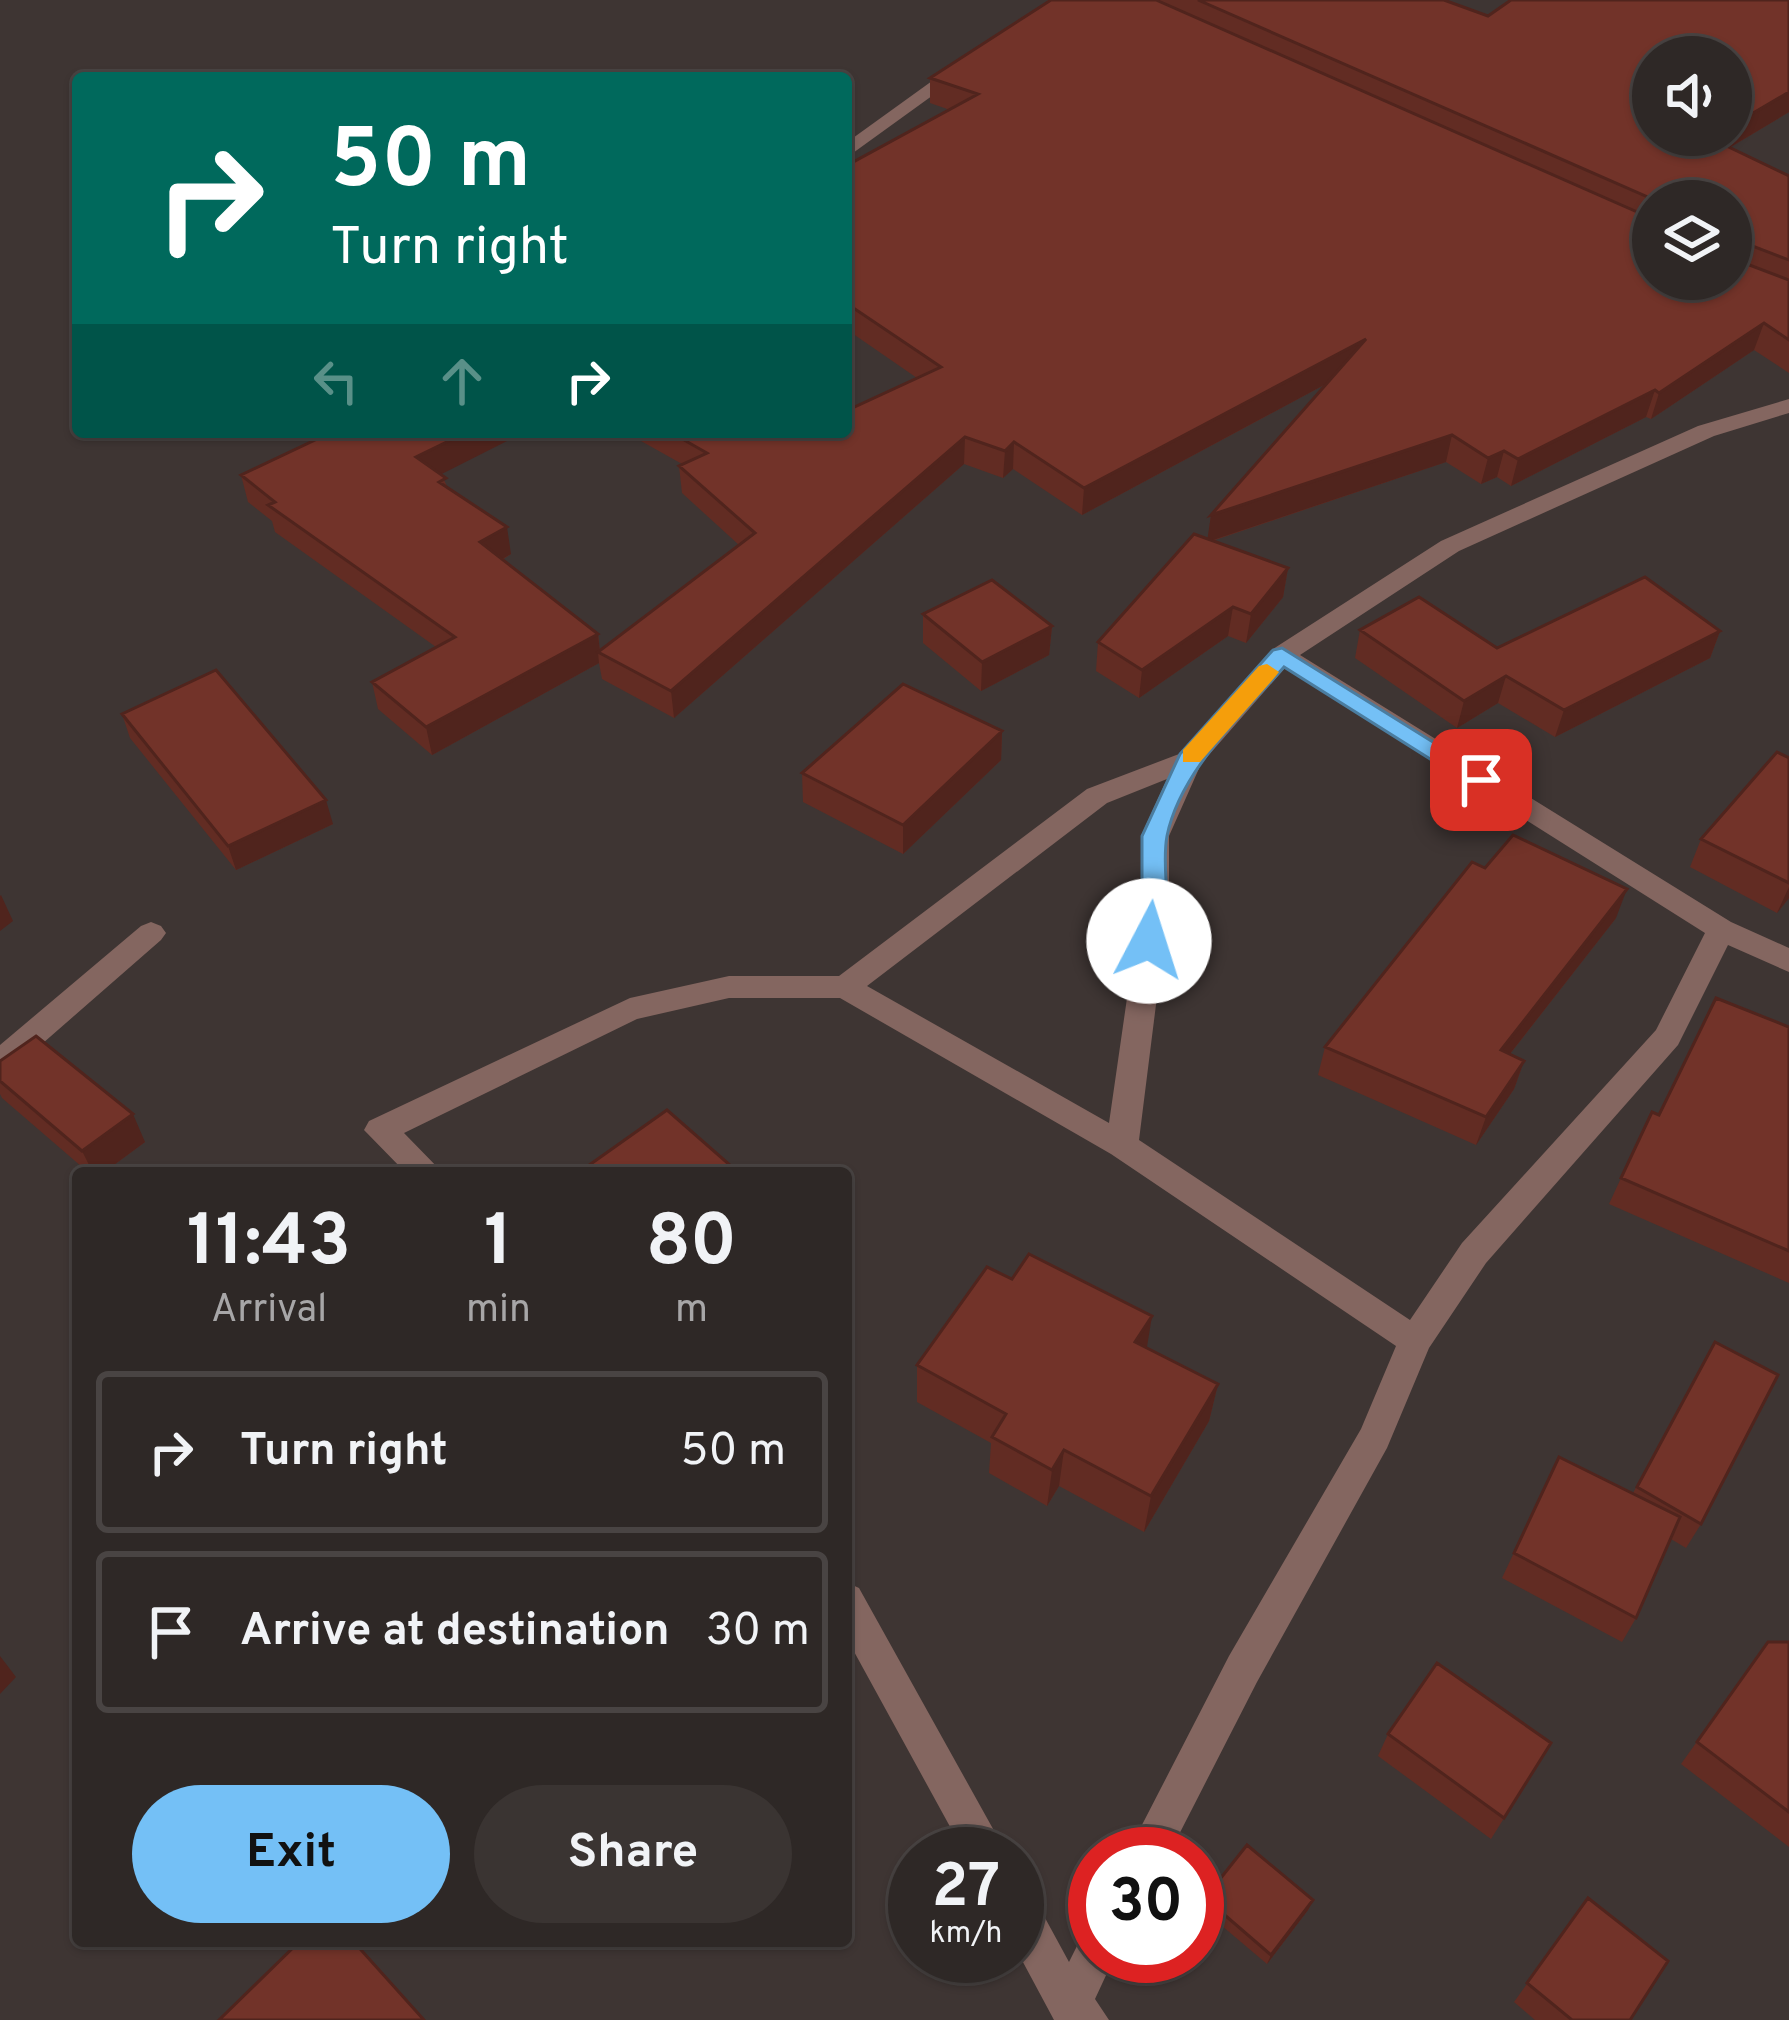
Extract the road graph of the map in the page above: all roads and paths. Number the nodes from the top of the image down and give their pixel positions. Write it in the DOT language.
graph roads {
  1 [pos="979,55"];
  2 [pos="852,148"];
  3 [pos="1789,406"];
  4 [pos="1282,655"];
  5 [pos="1189,760"];
  6 [pos="1721,929"];
  7 [pos="151,933"];
  8 [pos="1789,962"];
  9 [pos="845,987"];
  10 [pos="0,1064"];
  11 [pos="1121,1144"];
  12 [pos="421,1167"];
  13 [pos="1415,1341"];
  14 [pos="852,1611"];
  15 [pos="972,1827"];
  16 [pos="1161,1827"];
  17 [pos="1044,1954"];
  18 [pos="1087,1983"];
  19 [pos="1079,2012"];
  1 -- 2 [label="street"];
  3 -- 4 [label="street"];
  4 -- 5 [label="street"];
  4 -- 6 [label="street"];
  5 -- 9 [label="street"];
  5 -- 11 [label="street"];
  6 -- 8 [label="street"];
  6 -- 13 [label="street"];
  7 -- 10 [label="street"];
  9 -- 11 [label="street"];
  9 -- 12 [label="street"];
  11 -- 13 [label="street"];
  13 -- 16 [label="street"];
  14 -- 15 [label="street"];
  17 -- 19 [label="street"];
  18 -- 19 [label="street"];
}
